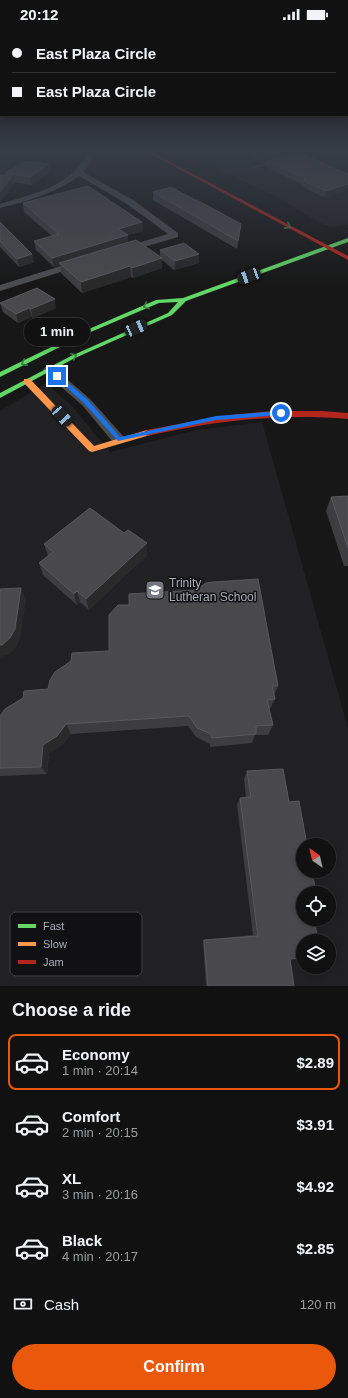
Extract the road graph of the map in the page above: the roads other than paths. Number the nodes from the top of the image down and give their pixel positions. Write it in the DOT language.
graph roads {
  1 [pos="35,195"];
  2 [pos="117,195"];
  3 [pos="229,195"];
  4 [pos="0,206"];
  5 [pos="331,234"];
  6 [pos="347,241"];
  7 [pos="328,248"];
  8 [pos="114,253"];
  9 [pos="348,258"];
  10 [pos="91,260"];
  11 [pos="0,288"];
  12 [pos="184,300"];
  13 [pos="49,370"];
  14 [pos="0,375"];
  15 [pos="27,381"];
  16 [pos="0,396"];
  17 [pos="348,416"];
  18 [pos="118,439"];
  1 -- 4 [label="street"];
  2 -- 8 [label="street"];
  3 -- 7 [label="main road, one-way"];
  5 -- 6 [label="main road"];
  6 -- 7 [label="main road"];
  7 -- 9 [label="main road"];
  7 -- 12 [label="main road"];
  10 -- 11 [label="street"];
  13 -- 12 [label="main road, one-way"];
  12 -- 14 [label="main road, one-way"];
  13 -- 15 [label="main road"];
  13 -- 18 [label="street"];
  15 -- 16 [label="main road"];
  15 -- 18 [label="main road"];
  17 -- 18 [label="main road"];
}
